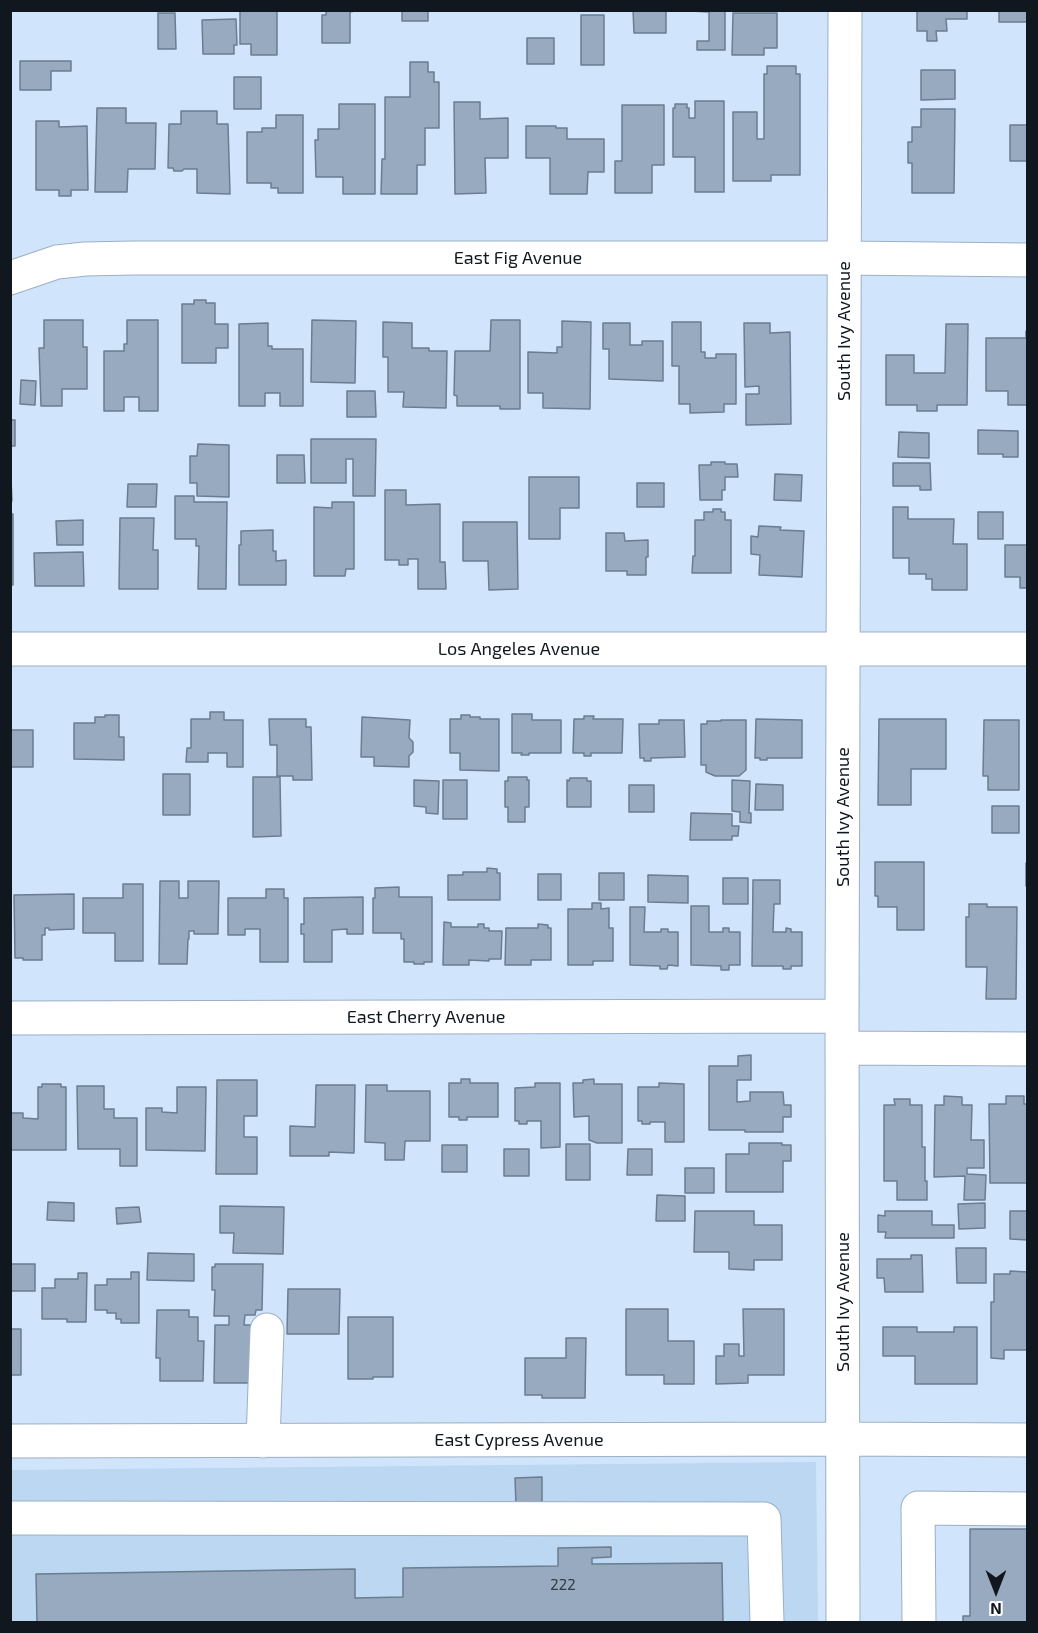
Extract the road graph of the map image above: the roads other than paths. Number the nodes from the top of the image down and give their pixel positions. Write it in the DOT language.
graph roads {
  1 [pos="845,10"];
  2 [pos="844,258"];
  3 [pos="1028,260"];
  4 [pos="10,278"];
  5 [pos="10,649"];
  6 [pos="844,650"];
  7 [pos="1028,650"];
  8 [pos="842,1016"];
  9 [pos="10,1018"];
  10 [pos="842,1048"];
  11 [pos="1028,1049"];
  12 [pos="267,1330"];
  13 [pos="843,1439"];
  14 [pos="262,1440"];
  15 [pos="1028,1440"];
  16 [pos="10,1441"];
  17 [pos="1028,1509"];
  18 [pos="10,1518"];
  19 [pos="767,1623"];
  20 [pos="843,1623"];
  21 [pos="919,1623"];
  1 -- 2 [label="street, South Ivy Avenue"];
  2 -- 3 [label="street, East Fig Avenue"];
  2 -- 4 [label="street, East Fig Avenue"];
  2 -- 6 [label="street, South Ivy Avenue"];
  5 -- 6 [label="street, Los Angeles Avenue"];
  6 -- 7 [label="street, Los Angeles Avenue"];
  6 -- 8 [label="street, South Ivy Avenue"];
  8 -- 9 [label="street, East Cherry Avenue"];
  8 -- 10 [label="street, South Ivy Avenue"];
  10 -- 11 [label="street"];
  10 -- 13 [label="street, South Ivy Avenue"];
  12 -- 14 [label="street"];
  13 -- 14 [label="street, East Cypress Avenue"];
  13 -- 15 [label="street, East Cypress Avenue"];
  13 -- 20 [label="street, South Ivy Avenue"];
  14 -- 16 [label="street, East Cypress Avenue"];
  17 -- 21 [label="street"];
  18 -- 19 [label="street"];
}
